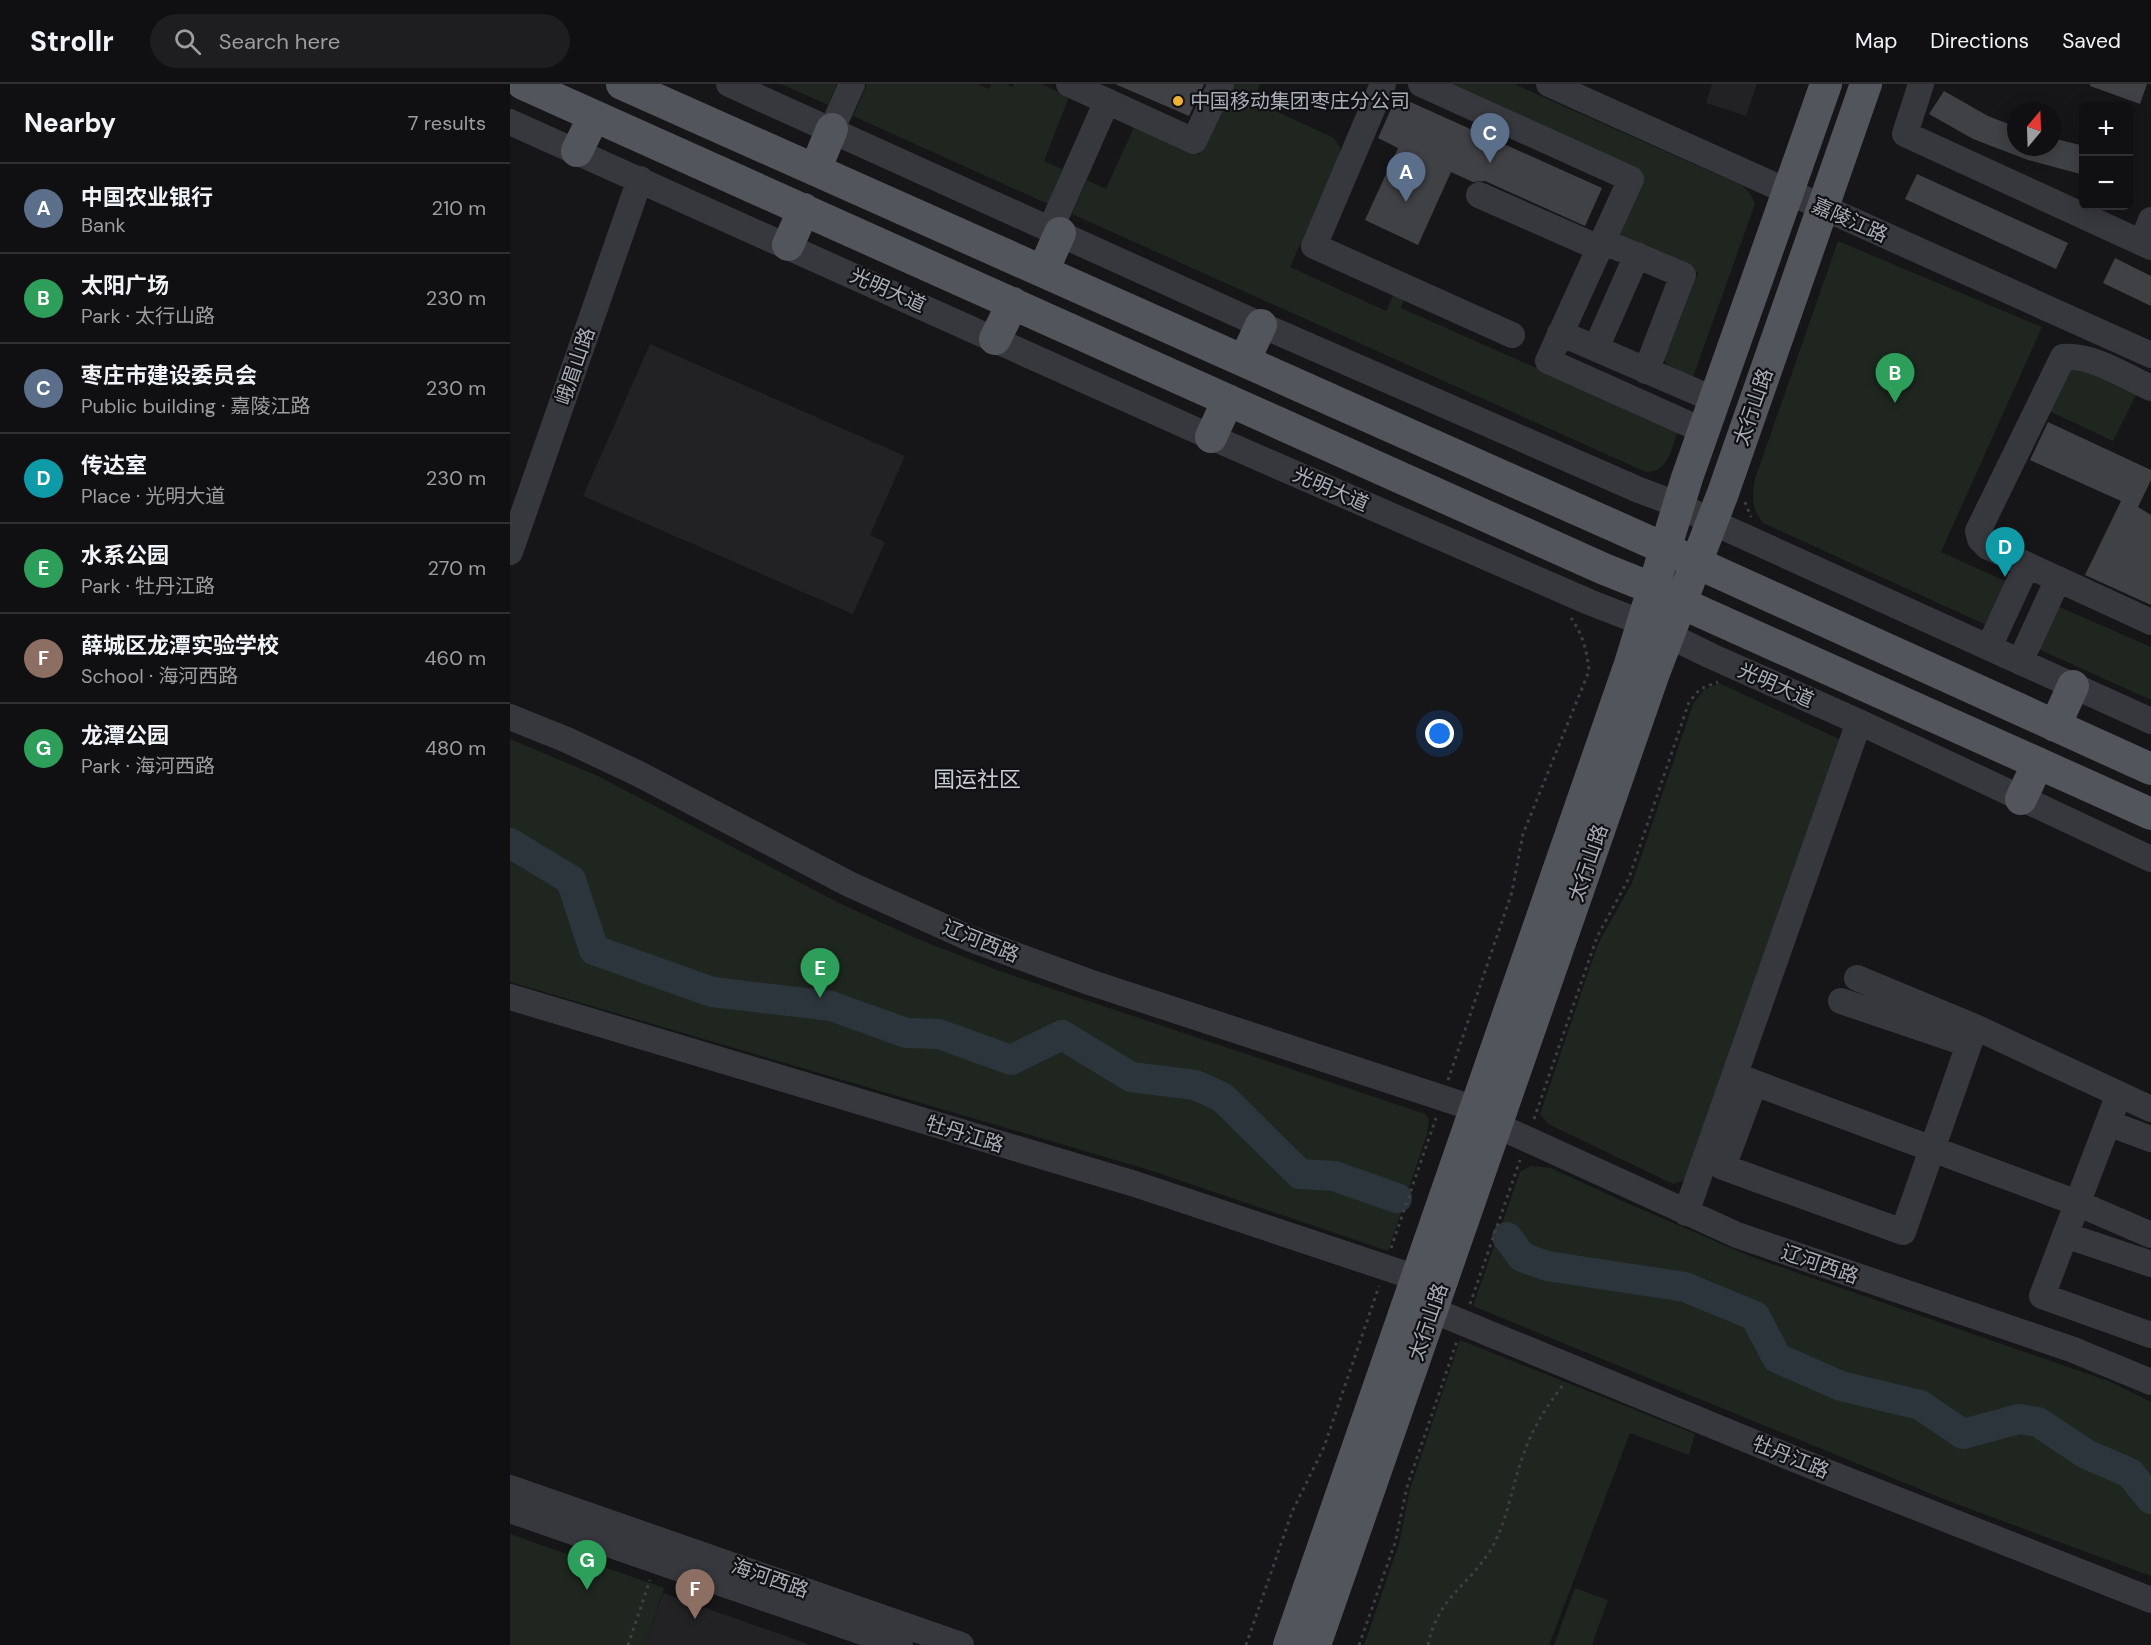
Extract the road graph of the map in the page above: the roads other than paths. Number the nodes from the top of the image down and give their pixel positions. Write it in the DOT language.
graph roads {
  1 [pos="523,84"];
  2 [pos="622,84"];
  3 [pos="729,84"];
  4 [pos="852,84"];
  5 [pos="1069,84"];
  6 [pos="1221,84"];
  7 [pos="1383,84"];
  8 [pos="1421,84"];
  9 [pos="1549,84"];
  10 [pos="1826,84"];
  11 [pos="1866,84"];
  12 [pos="1922,84"];
  13 [pos="1107,101"];
  14 [pos="594,116"];
  15 [pos="510,122"];
  16 [pos="832,129"];
  17 [pos="577,151"];
  18 [pos="814,170"];
  19 [pos="640,179"];
  20 [pos="1788,192"];
  21 [pos="1479,195"];
  22 [pos="1822,208"];
  23 [pos="804,209"];
  24 [pos="1055,231"];
  25 [pos="2148,236"];
  26 [pos="788,245"];
  27 [pos="1600,245"];
  28 [pos="1636,255"];
  29 [pos="1043,272"];
  30 [pos="1012,303"];
  31 [pos="1261,325"];
  32 [pos="1560,333"];
  33 [pos="1512,335"];
  34 [pos="995,339"];
  35 [pos="1596,348"];
  36 [pos="2151,355"];
  37 [pos="1244,361"];
  38 [pos="1646,371"];
  39 [pos="2151,388"];
  40 [pos="1228,400"];
  41 [pos="1715,400"];
  42 [pos="1704,432"];
  43 [pos="1211,437"];
  44 [pos="1679,505"];
  45 [pos="1712,522"];
  46 [pos="1666,549"];
  47 [pos="510,552"];
  48 [pos="1696,563"];
  49 [pos="2027,565"];
  50 [pos="2058,579"];
  51 [pos="1654,589"];
  52 [pos="1681,603"];
  53 [pos="2151,622"];
  54 [pos="1655,630"];
  55 [pos="1989,648"];
  56 [pos="2020,662"];
  57 [pos="2073,686"];
  58 [pos="510,717"];
  59 [pos="2151,721"];
  60 [pos="1859,722"];
  61 [pos="2055,726"];
  62 [pos="2037,763"];
  63 [pos="2151,770"];
  64 [pos="2021,799"];
  65 [pos="2151,814"];
  66 [pos="2151,859"];
  67 [pos="1857,978"];
  68 [pos="510,998"];
  69 [pos="1841,1001"];
  70 [pos="1971,1035"];
  71 [pos="1745,1080"];
  72 [pos="2119,1094"];
  73 [pos="2151,1109"];
  74 [pos="1486,1117"];
  75 [pos="2108,1124"];
  76 [pos="2151,1139"];
  77 [pos="1931,1150"];
  78 [pos="2078,1203"];
  79 [pos="1686,1213"];
  80 [pos="2065,1235"];
  81 [pos="2151,1235"];
  82 [pos="2151,1264"];
  83 [pos="1417,1278"];
  84 [pos="1432,1310"];
  85 [pos="2151,1335"];
  86 [pos="2151,1382"];
  87 [pos="510,1488"];
  88 [pos="510,1510"];
  89 [pos="2151,1600"];
  90 [pos="900,1645"];
  91 [pos="961,1645"];
  92 [pos="1289,1645"];
  93 [pos="1315,1645"];
  1 -- 14 [label="main road, 光明大道"];
  2 -- 18 [label="main road"];
  3 -- 16 [label="street"];
  4 -- 16 [label="street"];
  5 -- 13 [label="street"];
  6 -- 13 [label="street"];
  7 -- 33 [label="street"];
  8 -- 27 [label="street"];
  9 -- 20 [label="street, 嘉陵江路"];
  10 -- 20 [label="main road, 太行山路"];
  11 -- 22 [label="main road, 太行山路"];
  12 -- 25 [label="street"];
  13 -- 24 [label="street"];
  14 -- 17 [label="main road"];
  14 -- 23 [label="main road, 光明大道"];
  15 -- 17 [label="street, 光明大道"];
  16 -- 18 [label="main road"];
  16 -- 24 [label="street"];
  17 -- 19 [label="street, 光明大道"];
  18 -- 29 [label="main road"];
  19 -- 26 [label="street, 光明大道"];
  19 -- 47 [label="street, 峨眉山路"];
  20 -- 22 [label="street, 嘉陵江路"];
  20 -- 41 [label="main road, 太行山路"];
  21 -- 27 [label="street"];
  22 -- 36 [label="street, 嘉陵江路"];
  22 -- 45 [label="main road, 太行山路"];
  23 -- 26 [label="main road"];
  23 -- 30 [label="main road, 光明大道"];
  24 -- 29 [label="main road"];
  24 -- 31 [label="street"];
  26 -- 34 [label="street, 光明大道"];
  27 -- 28 [label="street"];
  27 -- 32 [label="street"];
  28 -- 35 [label="street"];
  28 -- 38 [label="street"];
  29 -- 37 [label="main road"];
  30 -- 34 [label="main road"];
  30 -- 40 [label="main road, 光明大道"];
  31 -- 37 [label="main road"];
  31 -- 44 [label="street"];
  32 -- 35 [label="street"];
  32 -- 42 [label="street"];
  34 -- 43 [label="street, 光明大道"];
  35 -- 38 [label="street"];
  37 -- 46 [label="main road"];
  38 -- 41 [label="street"];
  39 -- 49 [label="street"];
  40 -- 43 [label="main road"];
  40 -- 51 [label="main road, 光明大道"];
  41 -- 42 [label="main road, 太行山路"];
  42 -- 44 [label="main road, 太行山路"];
  43 -- 54 [label="street, 光明大道"];
  44 -- 45 [label="street"];
  44 -- 46 [label="main road, 太行山路"];
  45 -- 48 [label="main road, 太行山路"];
  45 -- 55 [label="street"];
  46 -- 48 [label="main road"];
  46 -- 51 [label="main road, 太行山路"];
  48 -- 52 [label="main road, 太行山路"];
  48 -- 61 [label="main road"];
  49 -- 50 [label="street"];
  49 -- 55 [label="street"];
  50 -- 53 [label="street"];
  50 -- 56 [label="street"];
  51 -- 52 [label="main road, 光明大道"];
  51 -- 54 [label="main road, 太行山路"];
  52 -- 54 [label="main road, 太行山路"];
  52 -- 62 [label="main road, 光明大道"];
  54 -- 60 [label="street, 光明大道"];
  54 -- 74 [label="main road, 太行山路"];
  55 -- 56 [label="street"];
  56 -- 57 [label="street"];
  57 -- 59 [label="street"];
  57 -- 61 [label="main road"];
  58 -- 74 [label="street, 辽河西路"];
  60 -- 64 [label="street, 光明大道"];
  60 -- 71 [label="street"];
  61 -- 63 [label="main road"];
  62 -- 64 [label="main road"];
  62 -- 65 [label="main road, 光明大道"];
  64 -- 66 [label="street, 光明大道"];
  67 -- 70 [label="street"];
  68 -- 83 [label="street, 牡丹江路"];
  69 -- 70 [label="street"];
  70 -- 72 [label="street"];
  70 -- 77 [label="street"];
  71 -- 77 [label="street"];
  71 -- 77 [label="street"];
  71 -- 79 [label="street"];
  72 -- 73 [label="street"];
  72 -- 75 [label="street"];
  74 -- 79 [label="street, 辽河西路"];
  74 -- 83 [label="main road, 太行山路"];
  74 -- 84 [label="main road, 太行山路"];
  75 -- 76 [label="street"];
  75 -- 78 [label="street"];
  77 -- 78 [label="street"];
  78 -- 80 [label="street"];
  78 -- 81 [label="street"];
  79 -- 86 [label="street, 辽河西路"];
  80 -- 82 [label="street"];
  80 -- 85 [label="street"];
  83 -- 92 [label="main road, 太行山路"];
  84 -- 89 [label="street, 牡丹江路"];
  84 -- 93 [label="main road, 太行山路"];
  87 -- 91 [label="street, 海河西路"];
  88 -- 90 [label="street, 海河西路"];
}
